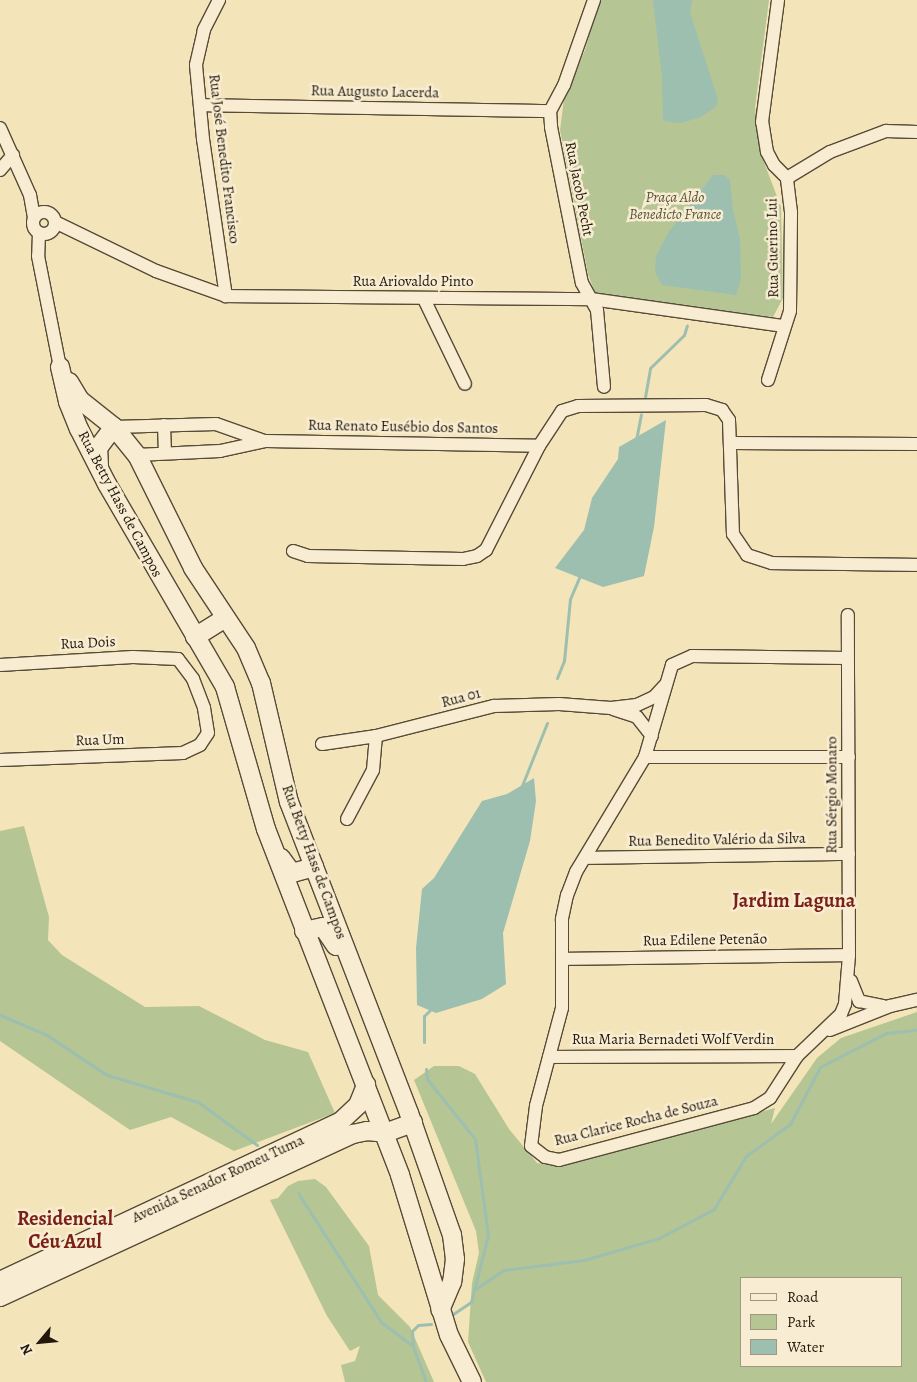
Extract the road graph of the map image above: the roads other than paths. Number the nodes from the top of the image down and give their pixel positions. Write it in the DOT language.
graph roads {
  1 [pos="219,0"];
  2 [pos="594,0"];
  3 [pos="778,0"];
  4 [pos="200,105"];
  5 [pos="550,111"];
  6 [pos="0,128"];
  7 [pos="917,132"];
  8 [pos="13,155"];
  9 [pos="0,170"];
  10 [pos="787,178"];
  11 [pos="30,195"];
  12 [pos="34,218"];
  13 [pos="52,218"];
  14 [pos="39,233"];
  15 [pos="226,296"];
  16 [pos="424,299"];
  17 [pos="591,299"];
  18 [pos="784,326"];
  19 [pos="60,366"];
  20 [pos="768,380"];
  21 [pos="465,384"];
  22 [pos="604,387"];
  23 [pos="164,425"];
  24 [pos="114,427"];
  25 [pos="266,441"];
  26 [pos="732,443"];
  27 [pos="917,444"];
  28 [pos="539,446"];
  29 [pos="165,453"];
  30 [pos="137,454"];
  31 [pos="99,469"];
  32 [pos="293,551"];
  33 [pos="917,565"];
  34 [pos="848,615"];
  35 [pos="225,618"];
  36 [pos="195,638"];
  37 [pos="847,658"];
  38 [pos="0,665"];
  39 [pos="666,683"];
  40 [pos="611,708"];
  41 [pos="376,736"];
  42 [pos="652,736"];
  43 [pos="322,744"];
  44 [pos="200,745"];
  45 [pos="645,757"];
  46 [pos="848,757"];
  47 [pos="0,760"];
  48 [pos="347,819"];
  49 [pos="266,828"];
  50 [pos="849,854"];
  51 [pos="585,858"];
  52 [pos="314,867"];
  53 [pos="304,931"];
  54 [pos="849,955"];
  55 [pos="562,958"];
  56 [pos="849,974"];
  57 [pos="361,992"];
  58 [pos="917,1000"];
  59 [pos="890,1006"];
  60 [pos="816,1037"];
  61 [pos="797,1056"];
  62 [pos="549,1057"];
  63 [pos="366,1085"];
  64 [pos="413,1123"];
  65 [pos="385,1133"];
  66 [pos="0,1281"];
  67 [pos="0,1297"];
  68 [pos="440,1310"];
  69 [pos="472,1382"];
  1 -- 4 [label="street, Rua José Benedito Francisco"];
  2 -- 5 [label="street"];
  3 -- 10 [label="street, Rua Guerino Lui"];
  4 -- 5 [label="street, Rua Augusto Lacerda"];
  4 -- 15 [label="street, Rua José Benedito Francisco"];
  5 -- 17 [label="street, Rua Jacob Pecht"];
  6 -- 8 [label="street"];
  7 -- 10 [label="street"];
  8 -- 9 [label="street"];
  8 -- 11 [label="street"];
  10 -- 18 [label="street, Rua Guerino Lui"];
  11 -- 12 [label="street"];
  11 -- 13 [label="street"];
  12 -- 13 [label="street"];
  12 -- 14 [label="street"];
  13 -- 14 [label="street"];
  13 -- 15 [label="street, Rua Ariovaldo Pinto"];
  14 -- 19 [label="street, Rua Betty Hass de Campos"];
  15 -- 16 [label="street, Rua Ariovaldo Pinto"];
  16 -- 17 [label="street, Rua Ariovaldo Pinto"];
  16 -- 21 [label="street"];
  17 -- 18 [label="street, Rua Ariovaldo Pinto"];
  17 -- 22 [label="street, Rua Jacob Pecht"];
  18 -- 20 [label="street, Rua Guerino Lui"];
  19 -- 24 [label="street, Rua Betty Hass de Campos"];
  19 -- 31 [label="street, Rua Betty Hass de Campos"];
  23 -- 24 [label="street, Rua Renato Eusébio dos Santos"];
  23 -- 25 [label="street, Rua Renato Eusébio dos Santos"];
  23 -- 29 [label="street"];
  24 -- 30 [label="street, Rua Betty Hass de Campos"];
  24 -- 31 [label="street"];
  25 -- 28 [label="street, Rua Renato Eusébio dos Santos"];
  25 -- 29 [label="street, Rua Renato Eusébio dos Santos"];
  26 -- 27 [label="street"];
  26 -- 28 [label="street"];
  26 -- 33 [label="street"];
  28 -- 32 [label="street"];
  29 -- 30 [label="street, Rua Renato Eusébio dos Santos"];
  30 -- 35 [label="street, Rua Betty Hass de Campos"];
  31 -- 36 [label="street, Rua Betty Hass de Campos"];
  34 -- 37 [label="street, Rua Sérgio Monaro"];
  35 -- 36 [label="street"];
  35 -- 52 [label="street, Rua Betty Hass de Campos"];
  36 -- 49 [label="street, Rua Betty Hass de Campos"];
  37 -- 39 [label="street, Rua Clarice Rocha de Souza"];
  37 -- 46 [label="street, Rua Sérgio Monaro"];
  38 -- 44 [label="street, Rua Dois"];
  39 -- 40 [label="street, Rua 01"];
  39 -- 42 [label="street, Rua Clarice Rocha de Souza"];
  40 -- 41 [label="street, Rua 01"];
  40 -- 42 [label="street, Rua 01"];
  41 -- 43 [label="street, Rua 01"];
  41 -- 48 [label="street"];
  42 -- 45 [label="street, Rua Clarice Rocha de Souza"];
  44 -- 47 [label="street, Rua Um"];
  45 -- 46 [label="street"];
  45 -- 51 [label="street, Rua Clarice Rocha de Souza"];
  46 -- 50 [label="street, Rua Sérgio Monaro"];
  49 -- 52 [label="street"];
  49 -- 53 [label="street, Rua Betty Hass de Campos"];
  50 -- 51 [label="street, Rua Benedito Valério da Silva"];
  50 -- 54 [label="street, Rua Sérgio Monaro"];
  51 -- 55 [label="street, Rua Clarice Rocha de Souza"];
  52 -- 57 [label="street, Rua Betty Hass de Campos"];
  53 -- 57 [label="street"];
  53 -- 63 [label="street, Rua Betty Hass de Campos"];
  54 -- 55 [label="street, Rua Edilene Petenão"];
  54 -- 56 [label="street, Rua Sérgio Monaro"];
  55 -- 62 [label="street, Rua Clarice Rocha de Souza"];
  56 -- 59 [label="street, Rua Clarice Rocha de Souza"];
  56 -- 60 [label="street, Rua Clarice Rocha de Souza"];
  57 -- 64 [label="street, Rua Betty Hass de Campos"];
  58 -- 59 [label="street, Rua Clarice Rocha de Souza"];
  59 -- 60 [label="street, Rua Clarice Rocha de Souza"];
  60 -- 61 [label="street, Rua Clarice Rocha de Souza"];
  61 -- 62 [label="street, Rua Maria Bernadeti Wolf Verdin"];
  61 -- 62 [label="street, Rua Clarice Rocha de Souza"];
  63 -- 65 [label="street, Rua Betty Hass de Campos"];
  63 -- 66 [label="street, Avenida Senador Romeu Tuma"];
  64 -- 65 [label="street"];
  64 -- 68 [label="street, Rua Betty Hass de Campos"];
  65 -- 67 [label="street, Avenida Senador Romeu Tuma"];
  65 -- 68 [label="street, Rua Betty Hass de Campos"];
  68 -- 69 [label="street, Rua Betty Hass de Campos"];
}
